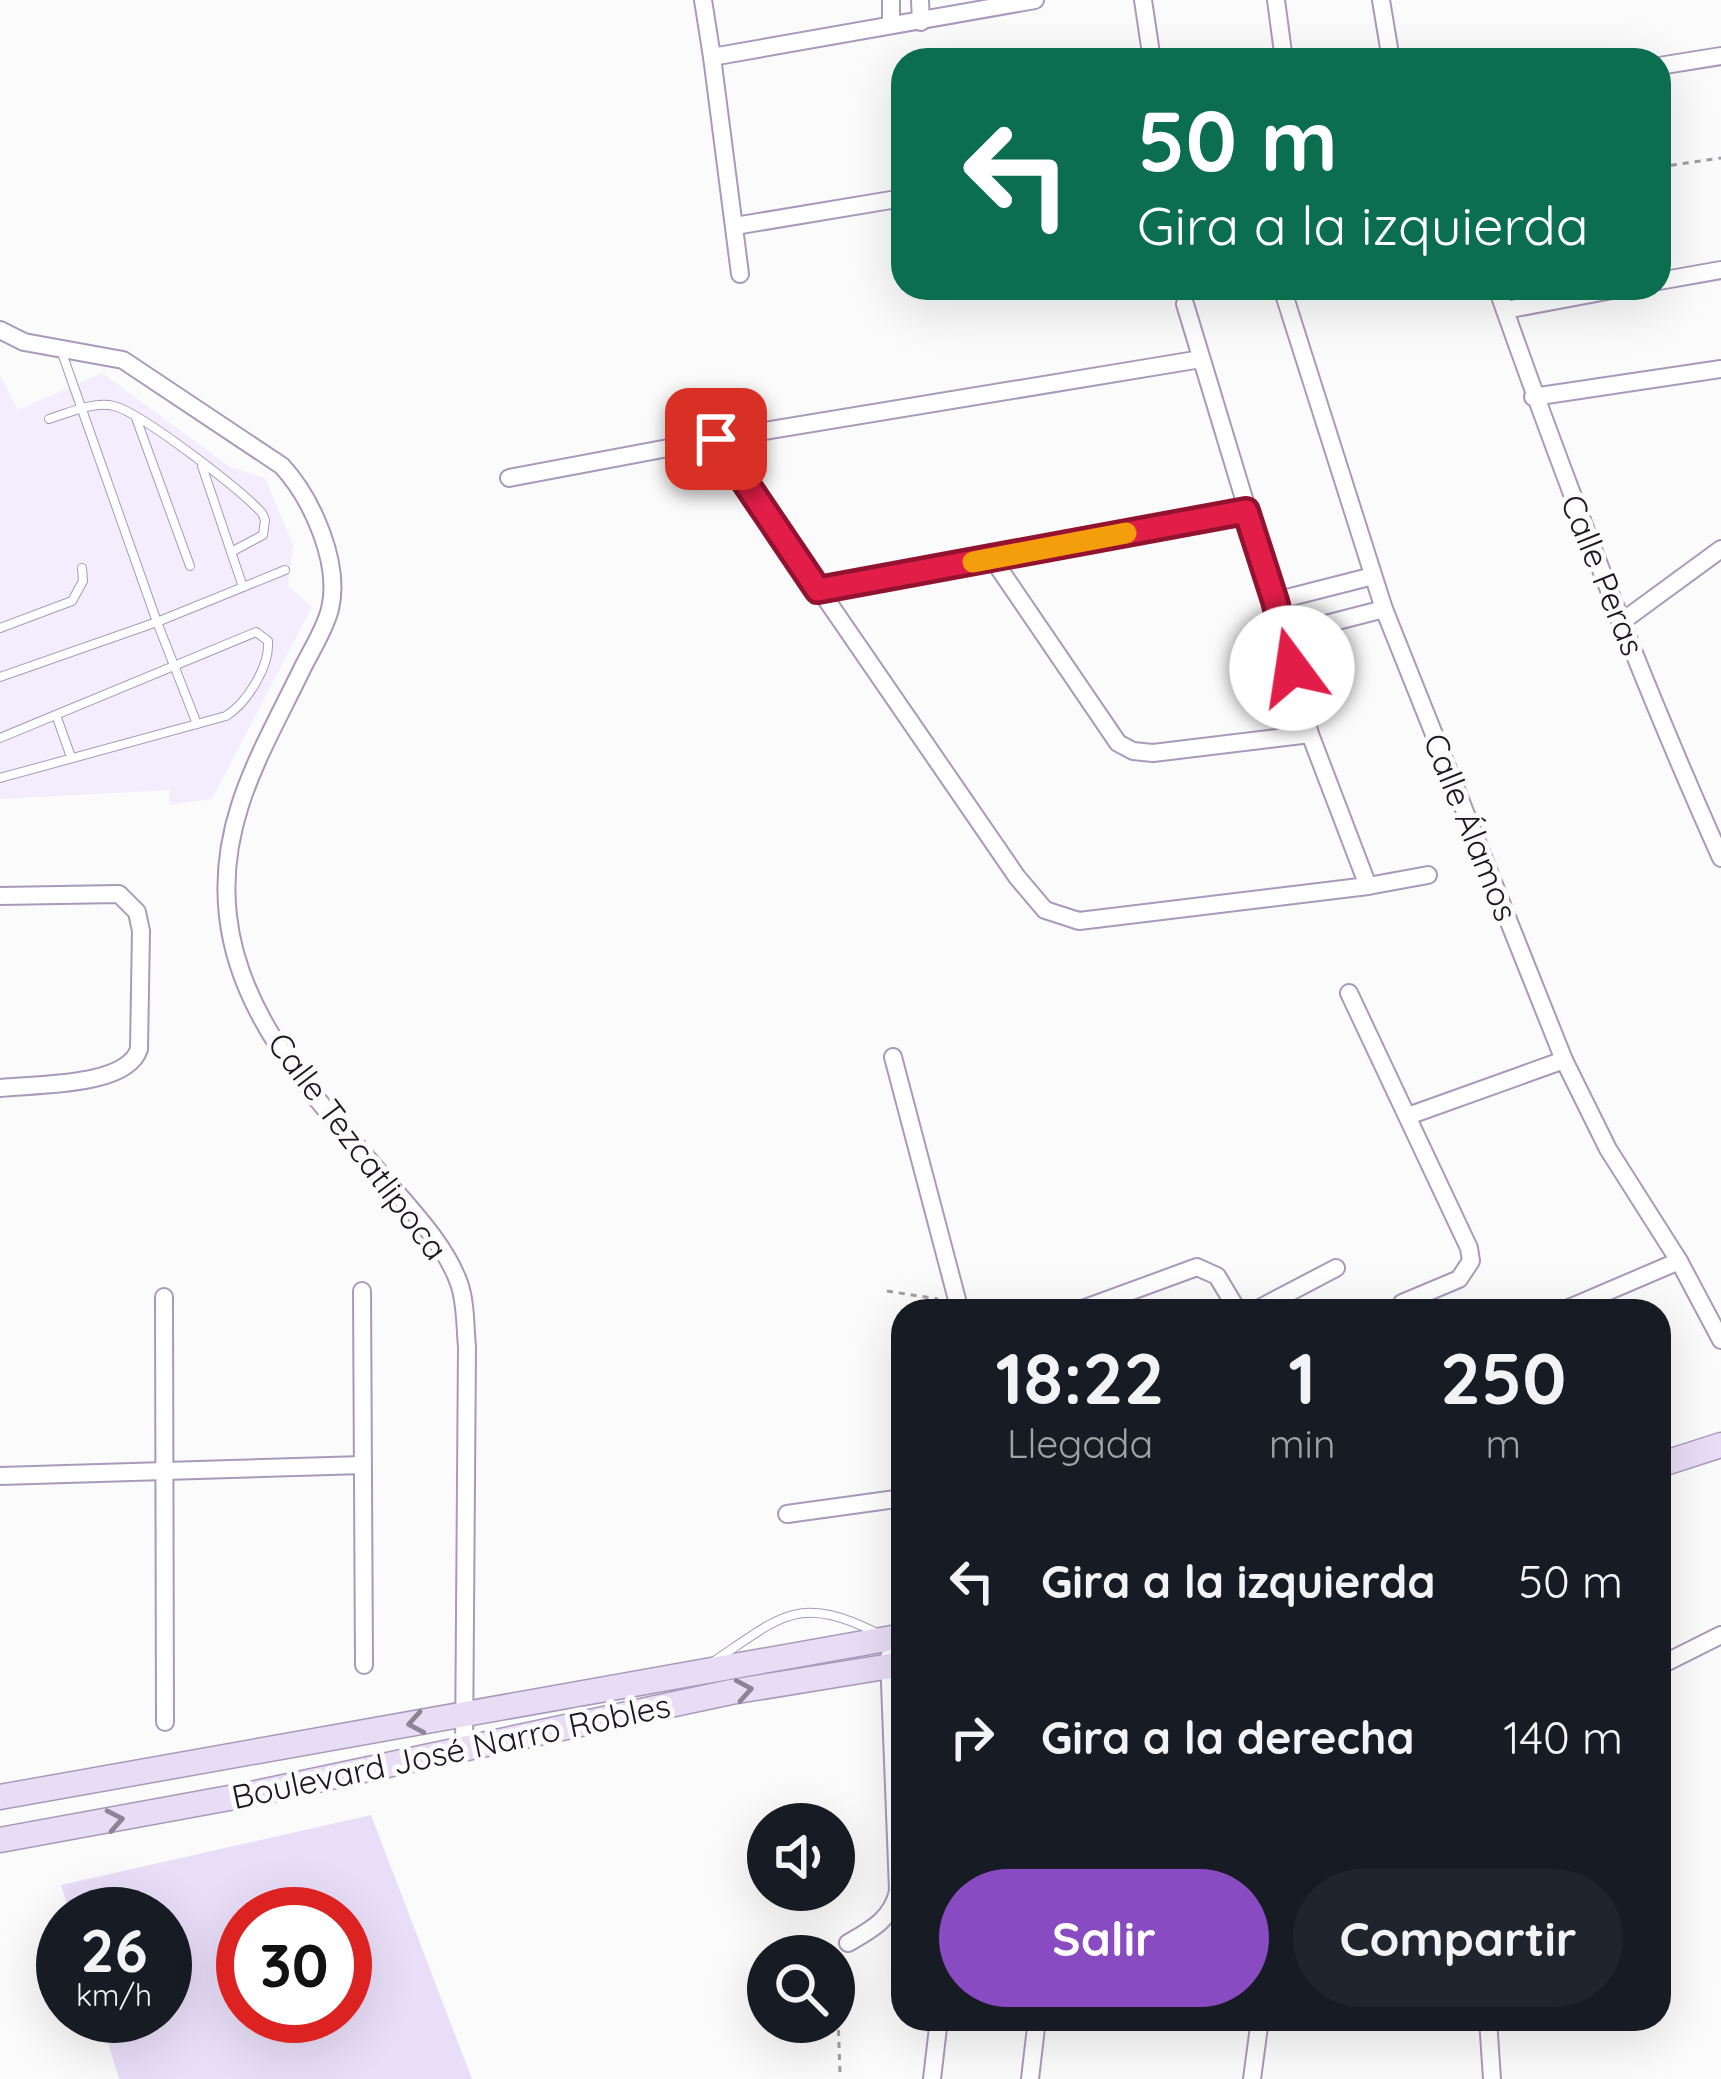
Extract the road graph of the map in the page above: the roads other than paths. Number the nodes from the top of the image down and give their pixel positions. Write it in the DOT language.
graph roads {
  1 [pos="703,0"];
  2 [pos="890,0"];
  3 [pos="920,0"];
  4 [pos="1035,0"];
  5 [pos="1143,0"];
  6 [pos="1276,0"];
  7 [pos="1381,0"];
  8 [pos="921,22"];
  9 [pos="891,25"];
  10 [pos="1150,48"];
  11 [pos="1282,48"];
  12 [pos="1389,48"];
  13 [pos="1721,56"];
  14 [pos="712,57"];
  15 [pos="1671,64"];
  16 [pos="891,200"];
  17 [pos="735,226"];
  18 [pos="1721,270"];
  19 [pos="740,274"];
  20 [pos="1671,279"];
  21 [pos="1286,300"];
  22 [pos="1501,300"];
  23 [pos="1559,300"];
  24 [pos="1185,304"];
  25 [pos="1505,310"];
  26 [pos="0,330"];
  27 [pos="61,348"];
  28 [pos="1201,359"];
  29 [pos="1721,368"];
  30 [pos="1533,397"];
  31 [pos="81,408"];
  32 [pos="135,416"];
  33 [pos="49,419"];
  34 [pos="716,439"];
  35 [pos="201,465"];
  36 [pos="509,478"];
  37 [pos="1246,511"];
  38 [pos="1721,549"];
  39 [pos="231,552"];
  40 [pos="992,558"];
  41 [pos="190,566"];
  42 [pos="82,568"];
  43 [pos="284,571"];
  44 [pos="1373,576"];
  45 [pos="243,587"];
  46 [pos="818,590"];
  47 [pos="1275,601"];
  48 [pos="1384,609"];
  49 [pos="157,622"];
  50 [pos="1620,623"];
  51 [pos="0,628"];
  52 [pos="1283,635"];
  53 [pos="175,666"];
  54 [pos="0,677"];
  55 [pos="56,715"];
  56 [pos="197,724"];
  57 [pos="1310,734"];
  58 [pos="0,738"];
  59 [pos="70,758"];
  60 [pos="0,778"];
  61 [pos="1713,821"];
  62 [pos="1721,858"];
  63 [pos="1428,875"];
  64 [pos="1368,886"];
  65 [pos="0,896"];
  66 [pos="1349,993"];
  67 [pos="893,1058"];
  68 [pos="1564,1060"];
  69 [pos="0,1088"];
  70 [pos="1408,1116"];
  71 [pos="1679,1261"];
  72 [pos="1336,1268"];
  73 [pos="362,1291"];
  74 [pos="1721,1295"];
  75 [pos="164,1297"];
  76 [pos="957,1299"];
  77 [pos="1107,1299"];
  78 [pos="1232,1299"];
  79 [pos="1277,1299"];
  80 [pos="1412,1299"];
  81 [pos="1590,1299"];
  82 [pos="1702,1302"];
  83 [pos="1721,1340"];
  84 [pos="1721,1445"];
  85 [pos="1671,1461"];
  86 [pos="363,1465"];
  87 [pos="164,1472"];
  88 [pos="0,1476"];
  89 [pos="891,1500"];
  90 [pos="787,1514"];
  91 [pos="891,1635"];
  92 [pos="1721,1635"];
  93 [pos="891,1638"];
  94 [pos="1671,1660"];
  95 [pos="364,1665"];
  96 [pos="891,1666"];
  97 [pos="697,1673"];
  98 [pos="466,1714"];
  99 [pos="165,1722"];
  100 [pos="464,1751"];
  101 [pos="0,1797"];
  102 [pos="0,1840"];
  103 [pos="891,1910"];
  104 [pos="855,1939"];
  105 [pos="938,2031"];
  106 [pos="1036,2031"];
  107 [pos="1258,2031"];
  108 [pos="1489,2031"];
  109 [pos="932,2079"];
  110 [pos="1030,2079"];
  111 [pos="1252,2079"];
  112 [pos="1492,2079"];
  1 -- 14 [label="street"];
  2 -- 9 [label="street"];
  3 -- 8 [label="street"];
  4 -- 8 [label="street"];
  5 -- 10 [label="street"];
  6 -- 11 [label="street"];
  7 -- 12 [label="street"];
  8 -- 9 [label="street"];
  9 -- 14 [label="street"];
  13 -- 15 [label="street"];
  14 -- 17 [label="street"];
  16 -- 17 [label="street"];
  17 -- 19 [label="street"];
  18 -- 20 [label="street"];
  21 -- 44 [label="street, Calle Álamos"];
  22 -- 25 [label="street, Calle Peras"];
  23 -- 25 [label="street"];
  24 -- 28 [label="street"];
  25 -- 30 [label="street, Calle Peras"];
  26 -- 27 [label="street, Calle Tezcatlipoca"];
  27 -- 31 [label="lane"];
  27 -- 98 [label="street, Calle Tezcatlipoca"];
  28 -- 34 [label="street"];
  28 -- 37 [label="street"];
  29 -- 30 [label="street"];
  30 -- 50 [label="street, Calle Peras"];
  31 -- 32 [label="lane"];
  31 -- 33 [label="lane"];
  31 -- 49 [label="lane"];
  32 -- 35 [label="lane"];
  32 -- 41 [label="lane"];
  34 -- 36 [label="street"];
  34 -- 46 [label="street"];
  35 -- 39 [label="lane"];
  35 -- 39 [label="lane"];
  37 -- 40 [label="street"];
  37 -- 47 [label="street"];
  38 -- 50 [label="street"];
  39 -- 45 [label="lane"];
  40 -- 46 [label="street"];
  40 -- 57 [label="street"];
  42 -- 51 [label="lane"];
  43 -- 45 [label="lane"];
  44 -- 47 [label="street"];
  44 -- 48 [label="street, Calle Álamos"];
  45 -- 49 [label="lane"];
  46 -- 64 [label="street"];
  47 -- 52 [label="street"];
  48 -- 52 [label="street"];
  48 -- 68 [label="street, Calle Álamos"];
  49 -- 53 [label="lane"];
  49 -- 54 [label="lane"];
  50 -- 61 [label="street, Calle Peras"];
  52 -- 57 [label="street"];
  53 -- 55 [label="lane"];
  53 -- 56 [label="lane"];
  53 -- 56 [label="lane"];
  55 -- 58 [label="lane"];
  55 -- 59 [label="lane"];
  56 -- 59 [label="lane"];
  57 -- 64 [label="street"];
  59 -- 60 [label="lane"];
  61 -- 62 [label="street, Calle Peras"];
  63 -- 64 [label="street"];
  65 -- 69 [label="street"];
  66 -- 70 [label="street"];
  67 -- 76 [label="street"];
  68 -- 70 [label="street"];
  68 -- 71 [label="street, Calle Álamos"];
  70 -- 80 [label="street"];
  71 -- 81 [label="street"];
  71 -- 82 [label="street, Calle Álamos"];
  72 -- 79 [label="street"];
  73 -- 86 [label="street"];
  74 -- 82 [label="street"];
  75 -- 87 [label="street"];
  77 -- 78 [label="street"];
  82 -- 83 [label="street, Calle Álamos"];
  84 -- 85 [label="street"];
  86 -- 87 [label="street"];
  86 -- 95 [label="street"];
  87 -- 88 [label="street"];
  87 -- 99 [label="street"];
  89 -- 90 [label="street"];
  91 -- 97 [label="lane"];
  92 -- 94 [label="street"];
  93 -- 97 [label="street, Boulevard José Narro Robles"];
  100 -- 96 [label="street, Boulevard José Narro Robles, one-way"];
  97 -- 98 [label="street, Boulevard José Narro Robles"];
  98 -- 100 [label="street, Calle Tezcatlipoca"];
  98 -- 101 [label="street, Boulevard José Narro Robles, one-way"];
  102 -- 100 [label="street, Boulevard José Narro Robles, one-way"];
  103 -- 104 [label="street"];
  105 -- 109 [label="street"];
  106 -- 110 [label="street"];
  107 -- 111 [label="street"];
  108 -- 112 [label="street"];
}
